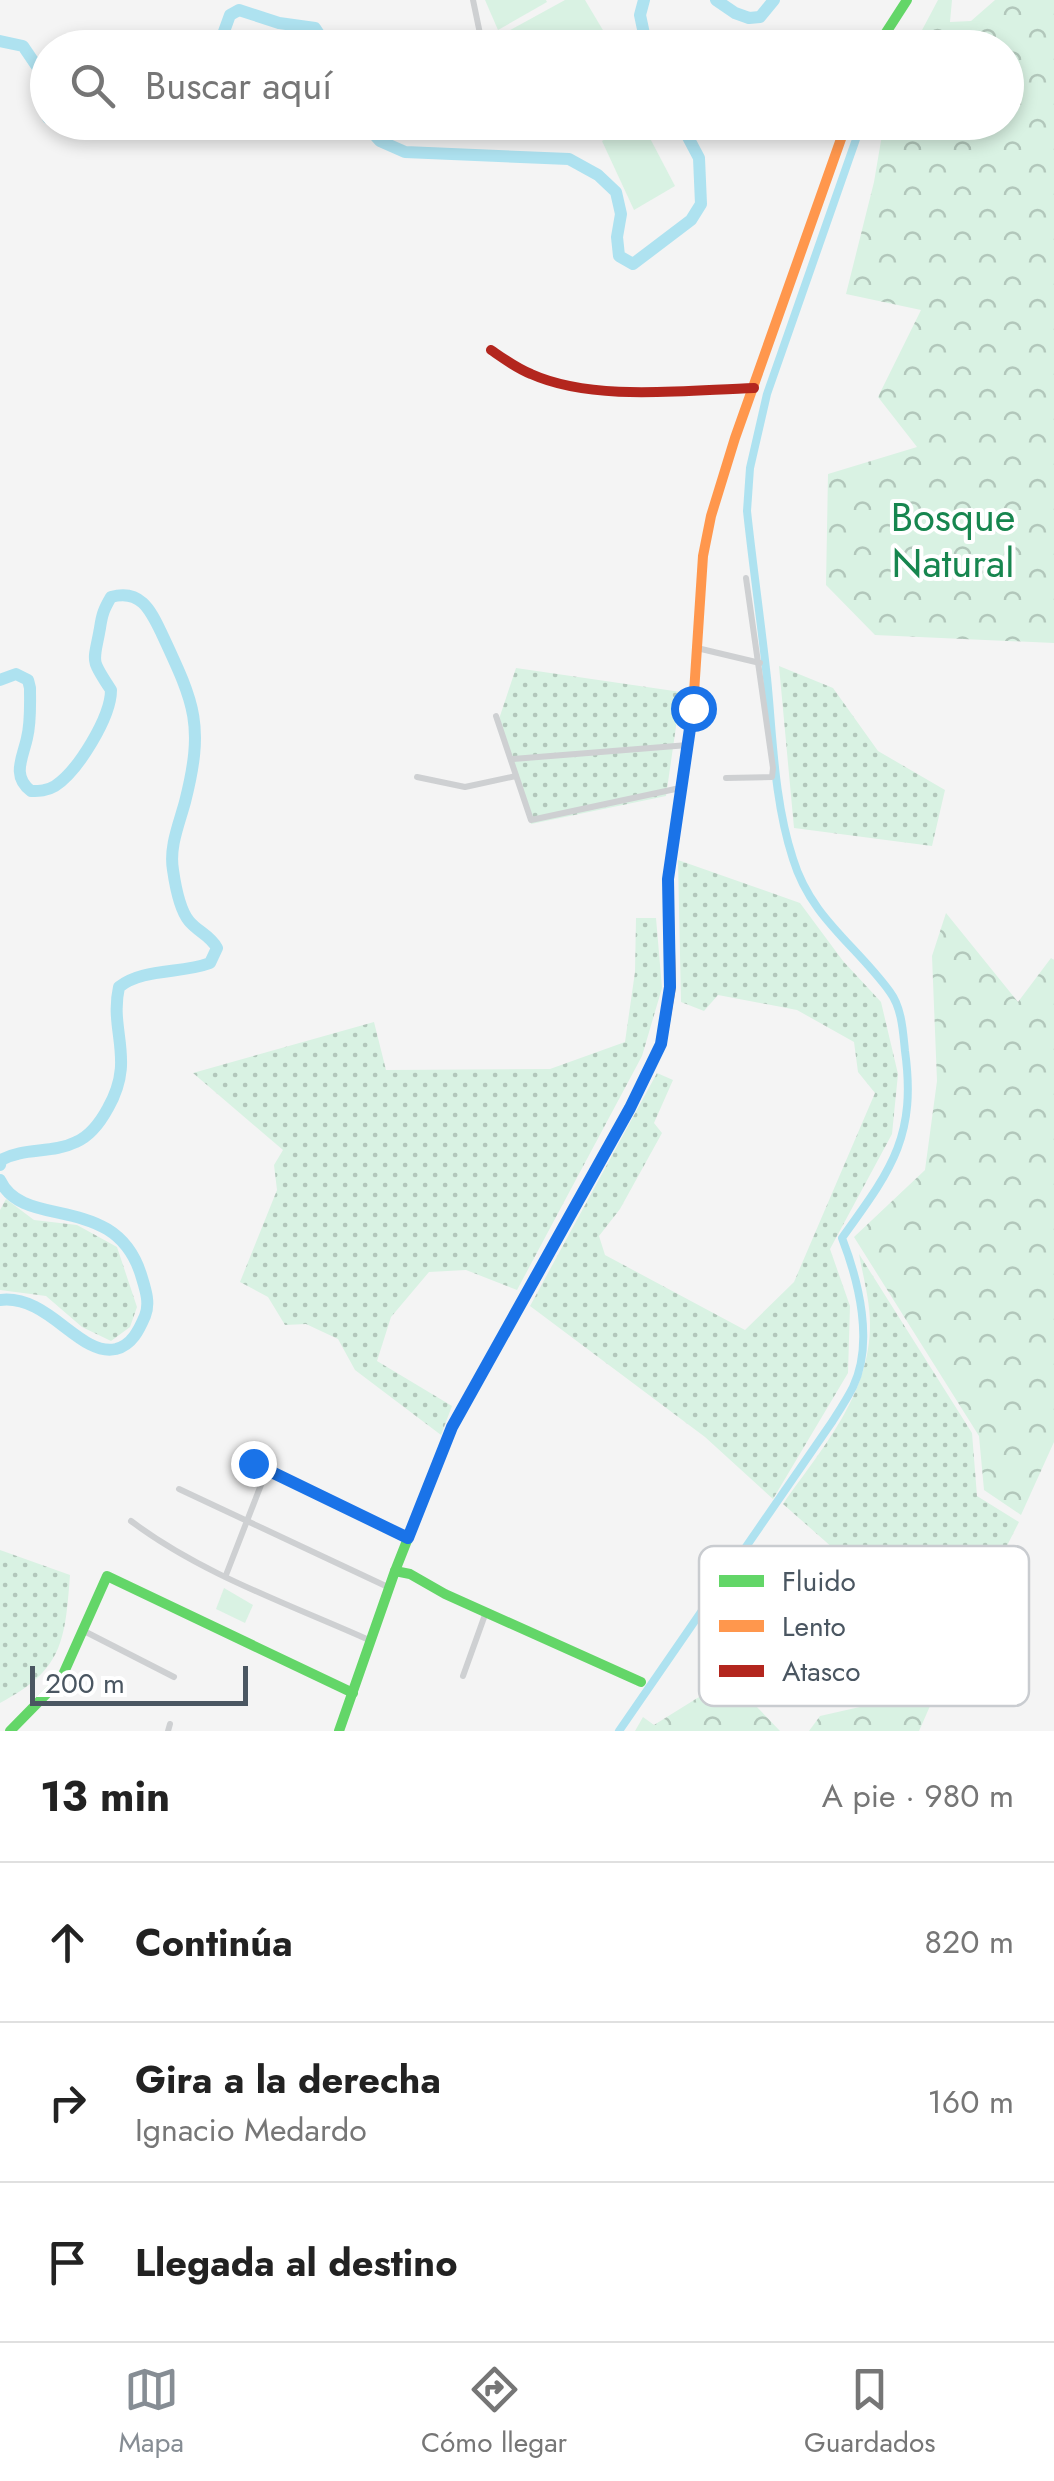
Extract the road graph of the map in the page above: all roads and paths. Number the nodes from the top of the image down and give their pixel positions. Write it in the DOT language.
graph roads {
  1 [pos="473,0"];
  2 [pos="907,0"];
  3 [pos="479,30"];
  4 [pos="888,30"];
  5 [pos="841,140"];
  6 [pos="491,350"];
  7 [pos="754,388"];
  8 [pos="746,578"];
  9 [pos="696,648"];
  10 [pos="760,663"];
  11 [pos="496,716"];
  12 [pos="688,745"];
  13 [pos="513,759"];
  14 [pos="516,776"];
  15 [pos="418,778"];
  16 [pos="726,778"];
  17 [pos="680,788"];
  18 [pos="253,1463"];
  19 [pos="266,1472"];
  20 [pos="179,1489"];
  21 [pos="248,1520"];
  22 [pos="131,1521"];
  23 [pos="408,1538"];
  24 [pos="395,1571"];
  25 [pos="226,1575"];
  26 [pos="390,1588"];
  27 [pos="486,1612"];
  28 [pos="82,1630"];
  29 [pos="371,1641"];
  30 [pos="463,1676"];
  31 [pos="174,1678"];
  32 [pos="641,1682"];
  33 [pos="353,1693"];
  34 [pos="10,1731"];
  35 [pos="340,1731"];
  1 -- 3 [label="street"];
  2 -- 4 [label="street"];
  5 -- 7 [label="street"];
  6 -- 7 [label="street"];
  7 -- 9 [label="street"];
  8 -- 10 [label="street"];
  9 -- 10 [label="street"];
  9 -- 12 [label="street"];
  10 -- 16 [label="street"];
  11 -- 13 [label="street"];
  12 -- 13 [label="street"];
  12 -- 17 [label="street"];
  13 -- 14 [label="street"];
  14 -- 15 [label="street"];
  14 -- 17 [label="street"];
  17 -- 23 [label="street"];
  18 -- 19 [label="street"];
  19 -- 21 [label="street"];
  19 -- 23 [label="street"];
  20 -- 21 [label="street"];
  21 -- 25 [label="street"];
  21 -- 26 [label="street"];
  22 -- 25 [label="street"];
  23 -- 24 [label="street"];
  24 -- 26 [label="street"];
  24 -- 27 [label="street"];
  25 -- 29 [label="street"];
  26 -- 29 [label="street"];
  27 -- 30 [label="street"];
  27 -- 32 [label="street"];
  28 -- 31 [label="street"];
  28 -- 33 [label="street"];
  28 -- 34 [label="street"];
  29 -- 33 [label="street"];
  33 -- 35 [label="street"];
}
